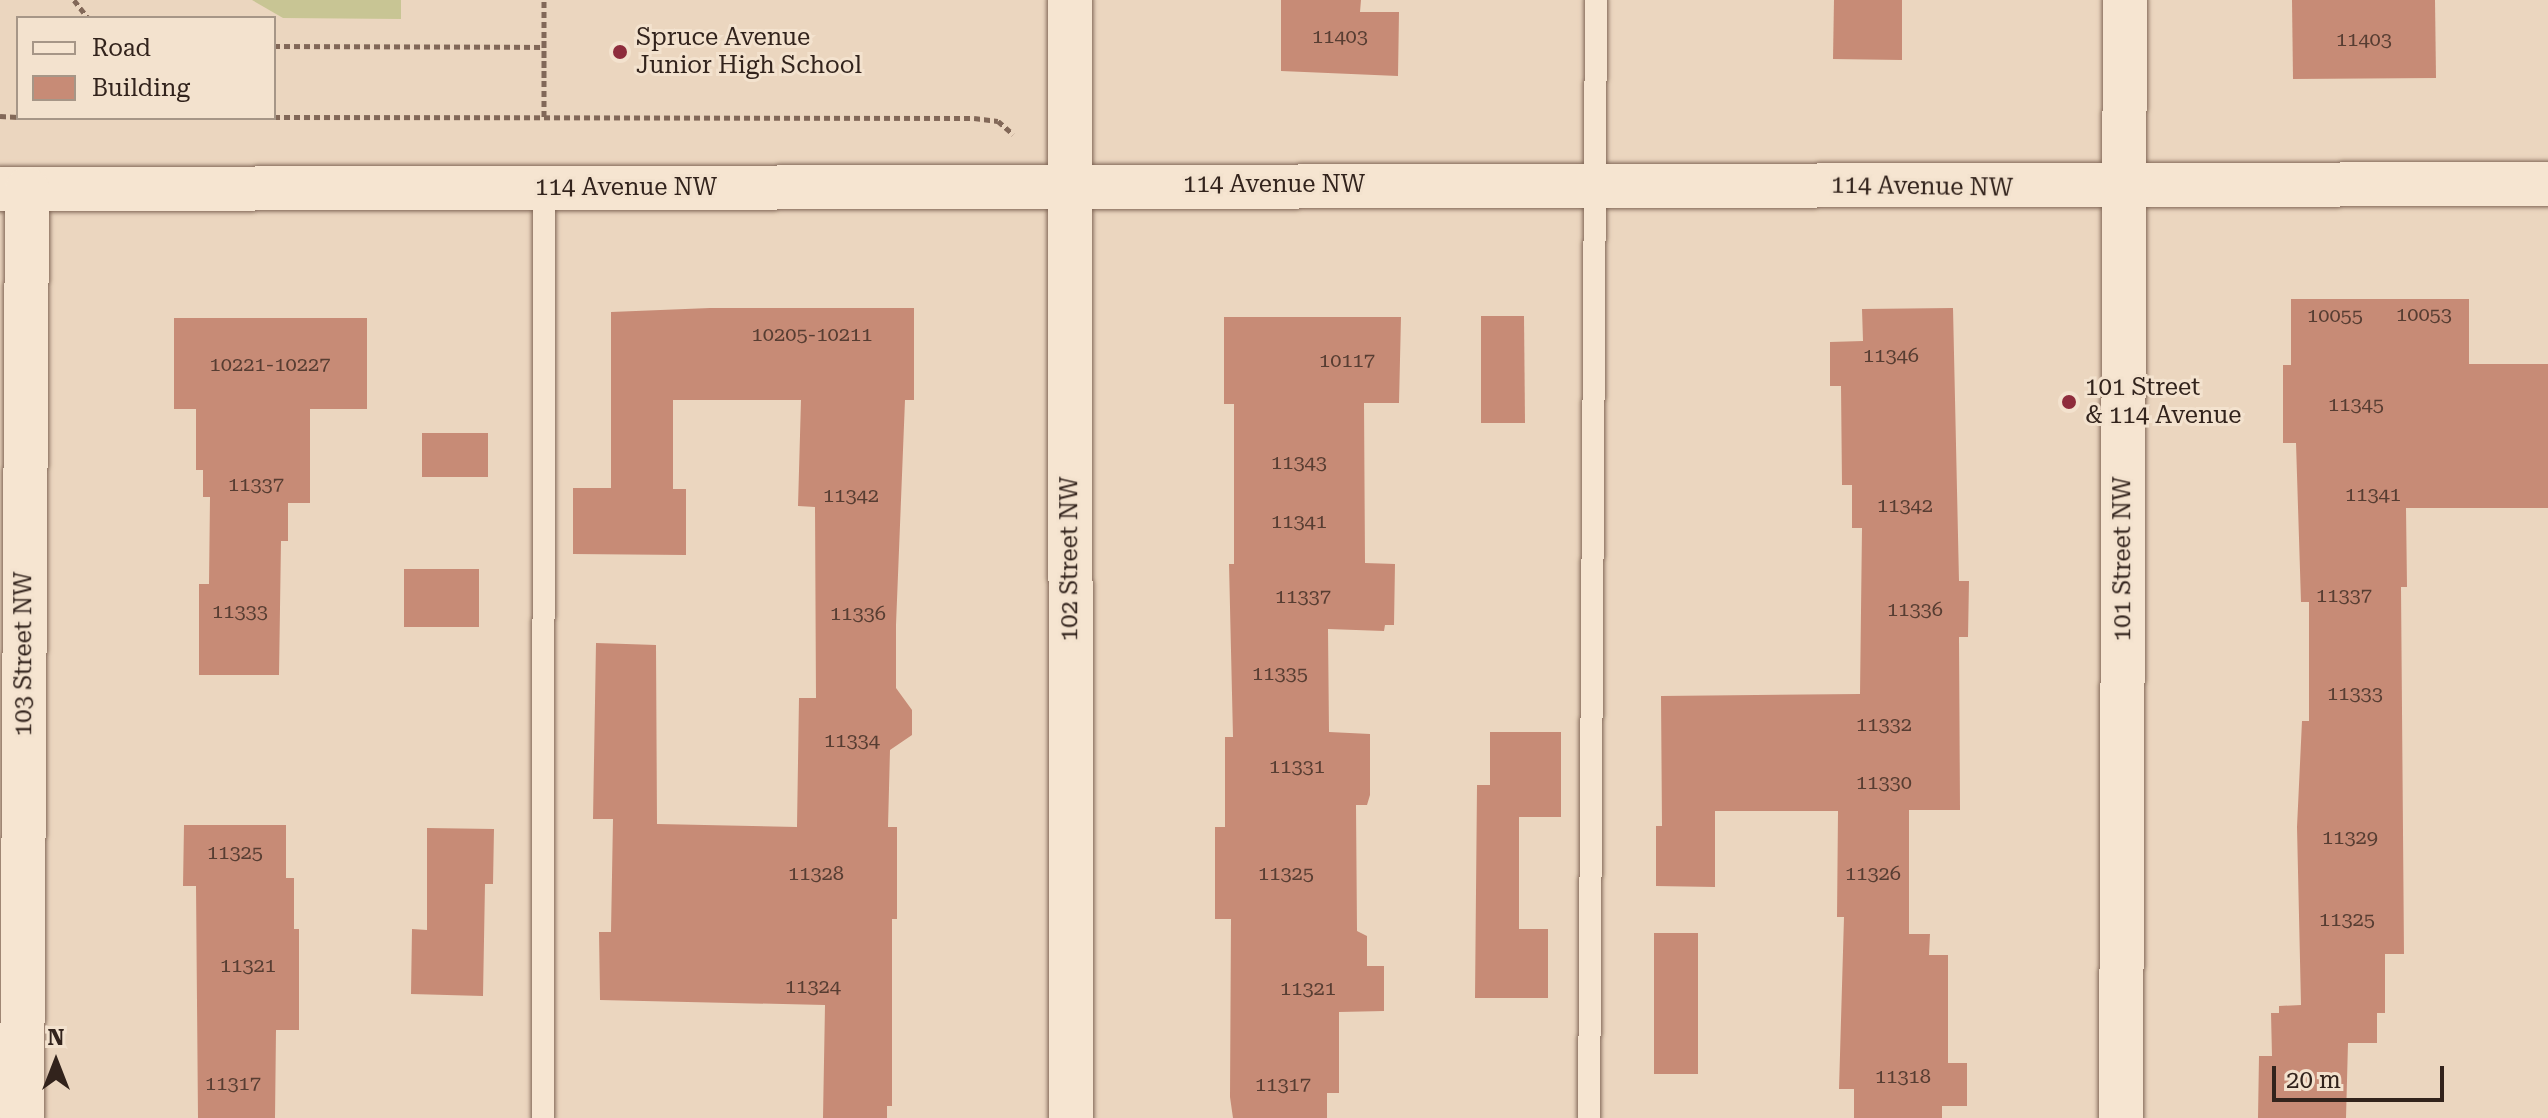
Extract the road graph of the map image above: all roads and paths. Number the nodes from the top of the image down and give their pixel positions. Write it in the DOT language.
graph roads {
  1 [pos="74,0"];
  2 [pos="544,0"];
  3 [pos="1070,0"];
  4 [pos="1596,0"];
  5 [pos="2125,0"];
  6 [pos="86,16"];
  7 [pos="276,46"];
  8 [pos="544,47"];
  9 [pos="276,117"];
  10 [pos="544,117"];
  11 [pos="2548,184"];
  12 [pos="1596,185"];
  13 [pos="1070,186"];
  14 [pos="544,188"];
  15 [pos="2125,188"];
  16 [pos="13,189"];
  17 [pos="22,1118"];
  18 [pos="543,1118"];
  19 [pos="1071,1118"];
  20 [pos="1589,1118"];
  21 [pos="2121,1118"];
  1 -- 6 [label="path"];
  2 -- 8 [label="path"];
  3 -- 13 [label="street, 102 Street NW"];
  4 -- 12 [label="lane"];
  5 -- 15 [label="street, 101 Street NW"];
  7 -- 8 [label="path"];
  8 -- 10 [label="path"];
  9 -- 10 [label="path"];
  10 -- 13 [label="path"];
  11 -- 15 [label="street, 114 Avenue NW"];
  12 -- 13 [label="street, 114 Avenue NW"];
  12 -- 15 [label="street, 114 Avenue NW"];
  12 -- 20 [label="lane"];
  13 -- 14 [label="street, 114 Avenue NW"];
  13 -- 19 [label="street, 102 Street NW"];
  14 -- 16 [label="street, 114 Avenue NW"];
  14 -- 18 [label="lane"];
  15 -- 21 [label="street, 101 Street NW"];
  16 -- 17 [label="street, 103 Street NW"];
}
